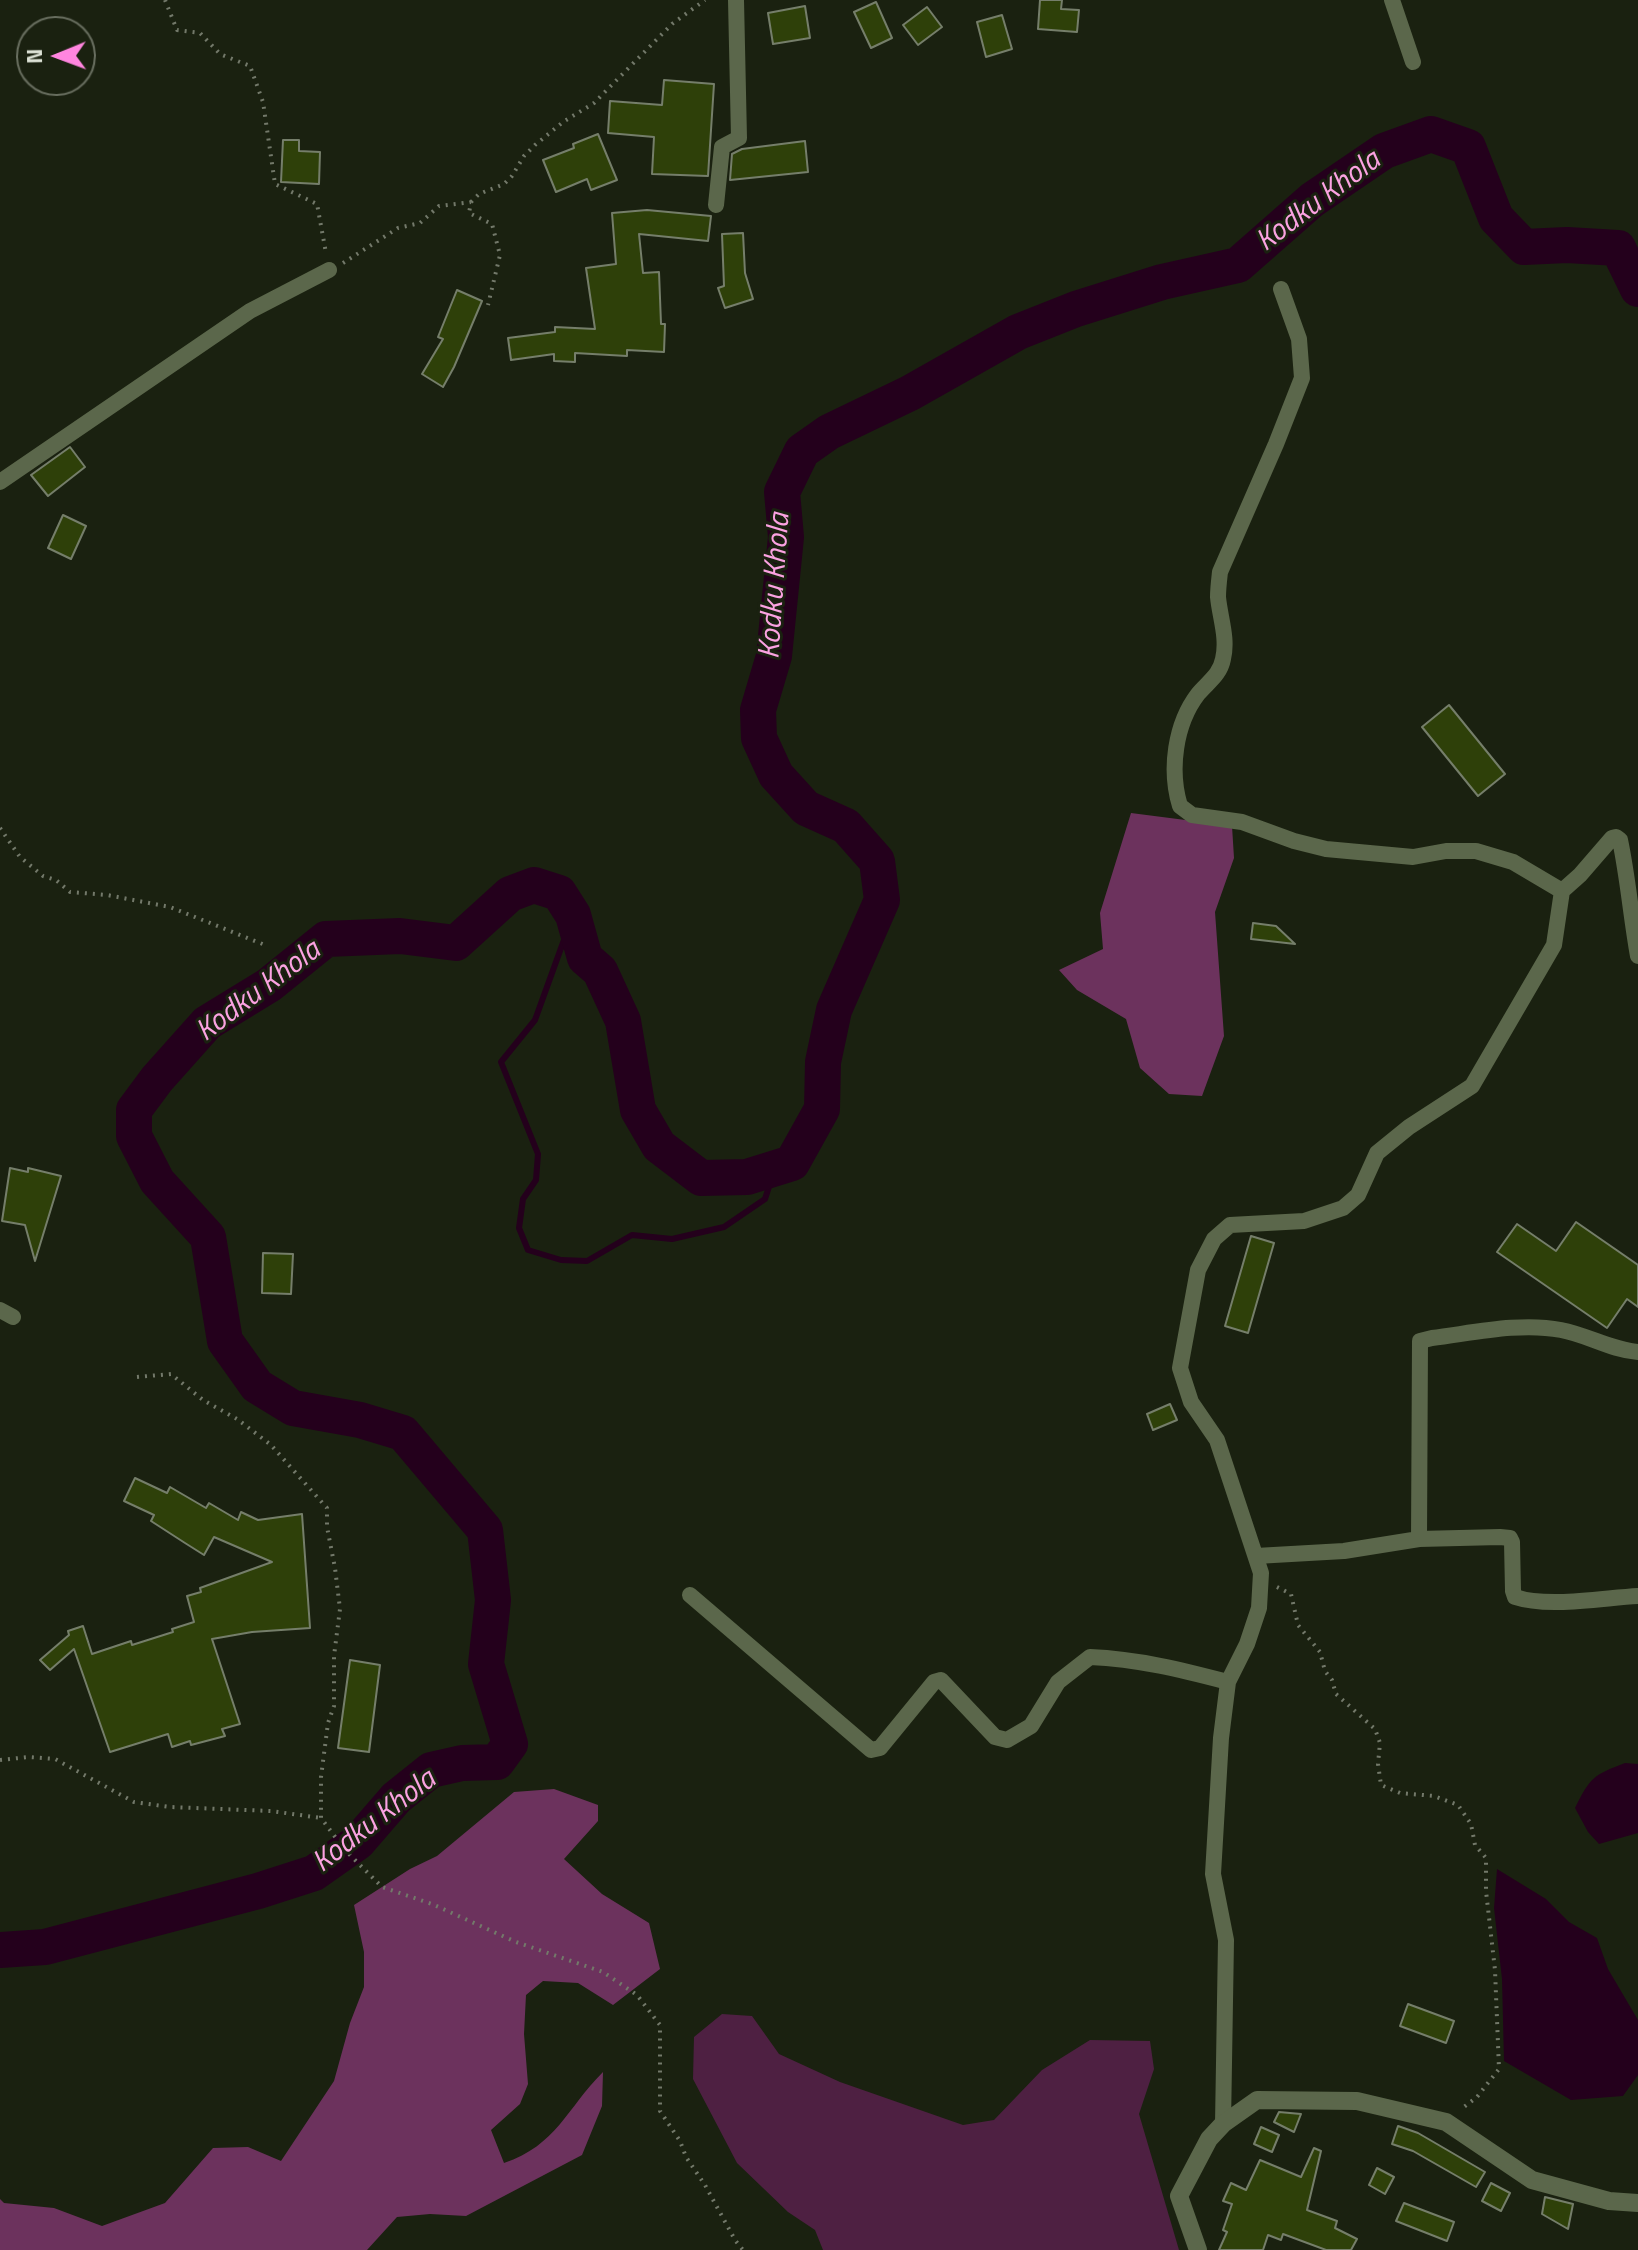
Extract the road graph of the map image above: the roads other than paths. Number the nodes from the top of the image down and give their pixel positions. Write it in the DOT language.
graph roads {
  1 [pos="736,0"];
  2 [pos="1392,0"];
  3 [pos="1413,62"];
  4 [pos="716,205"];
  5 [pos="329,270"];
  6 [pos="1281,289"];
  7 [pos="0,482"];
  8 [pos="1562,891"];
  9 [pos="1638,956"];
  10 [pos="1638,1352"];
  11 [pos="1419,1539"];
  12 [pos="1256,1556"];
  13 [pos="690,1595"];
  14 [pos="1638,1596"];
  15 [pos="1228,1682"];
  16 [pos="1223,2124"];
  17 [pos="1638,2203"];
  18 [pos="1198,2250"];
  1 -- 4 [label="street"];
  2 -- 3 [label="street"];
  5 -- 7 [label="street"];
  6 -- 8 [label="street"];
  8 -- 9 [label="street"];
  8 -- 12 [label="street"];
  10 -- 11 [label="street"];
  11 -- 12 [label="street"];
  11 -- 14 [label="street"];
  12 -- 15 [label="street"];
  13 -- 15 [label="street"];
  15 -- 16 [label="street"];
  16 -- 17 [label="street"];
  16 -- 18 [label="street"];
}
